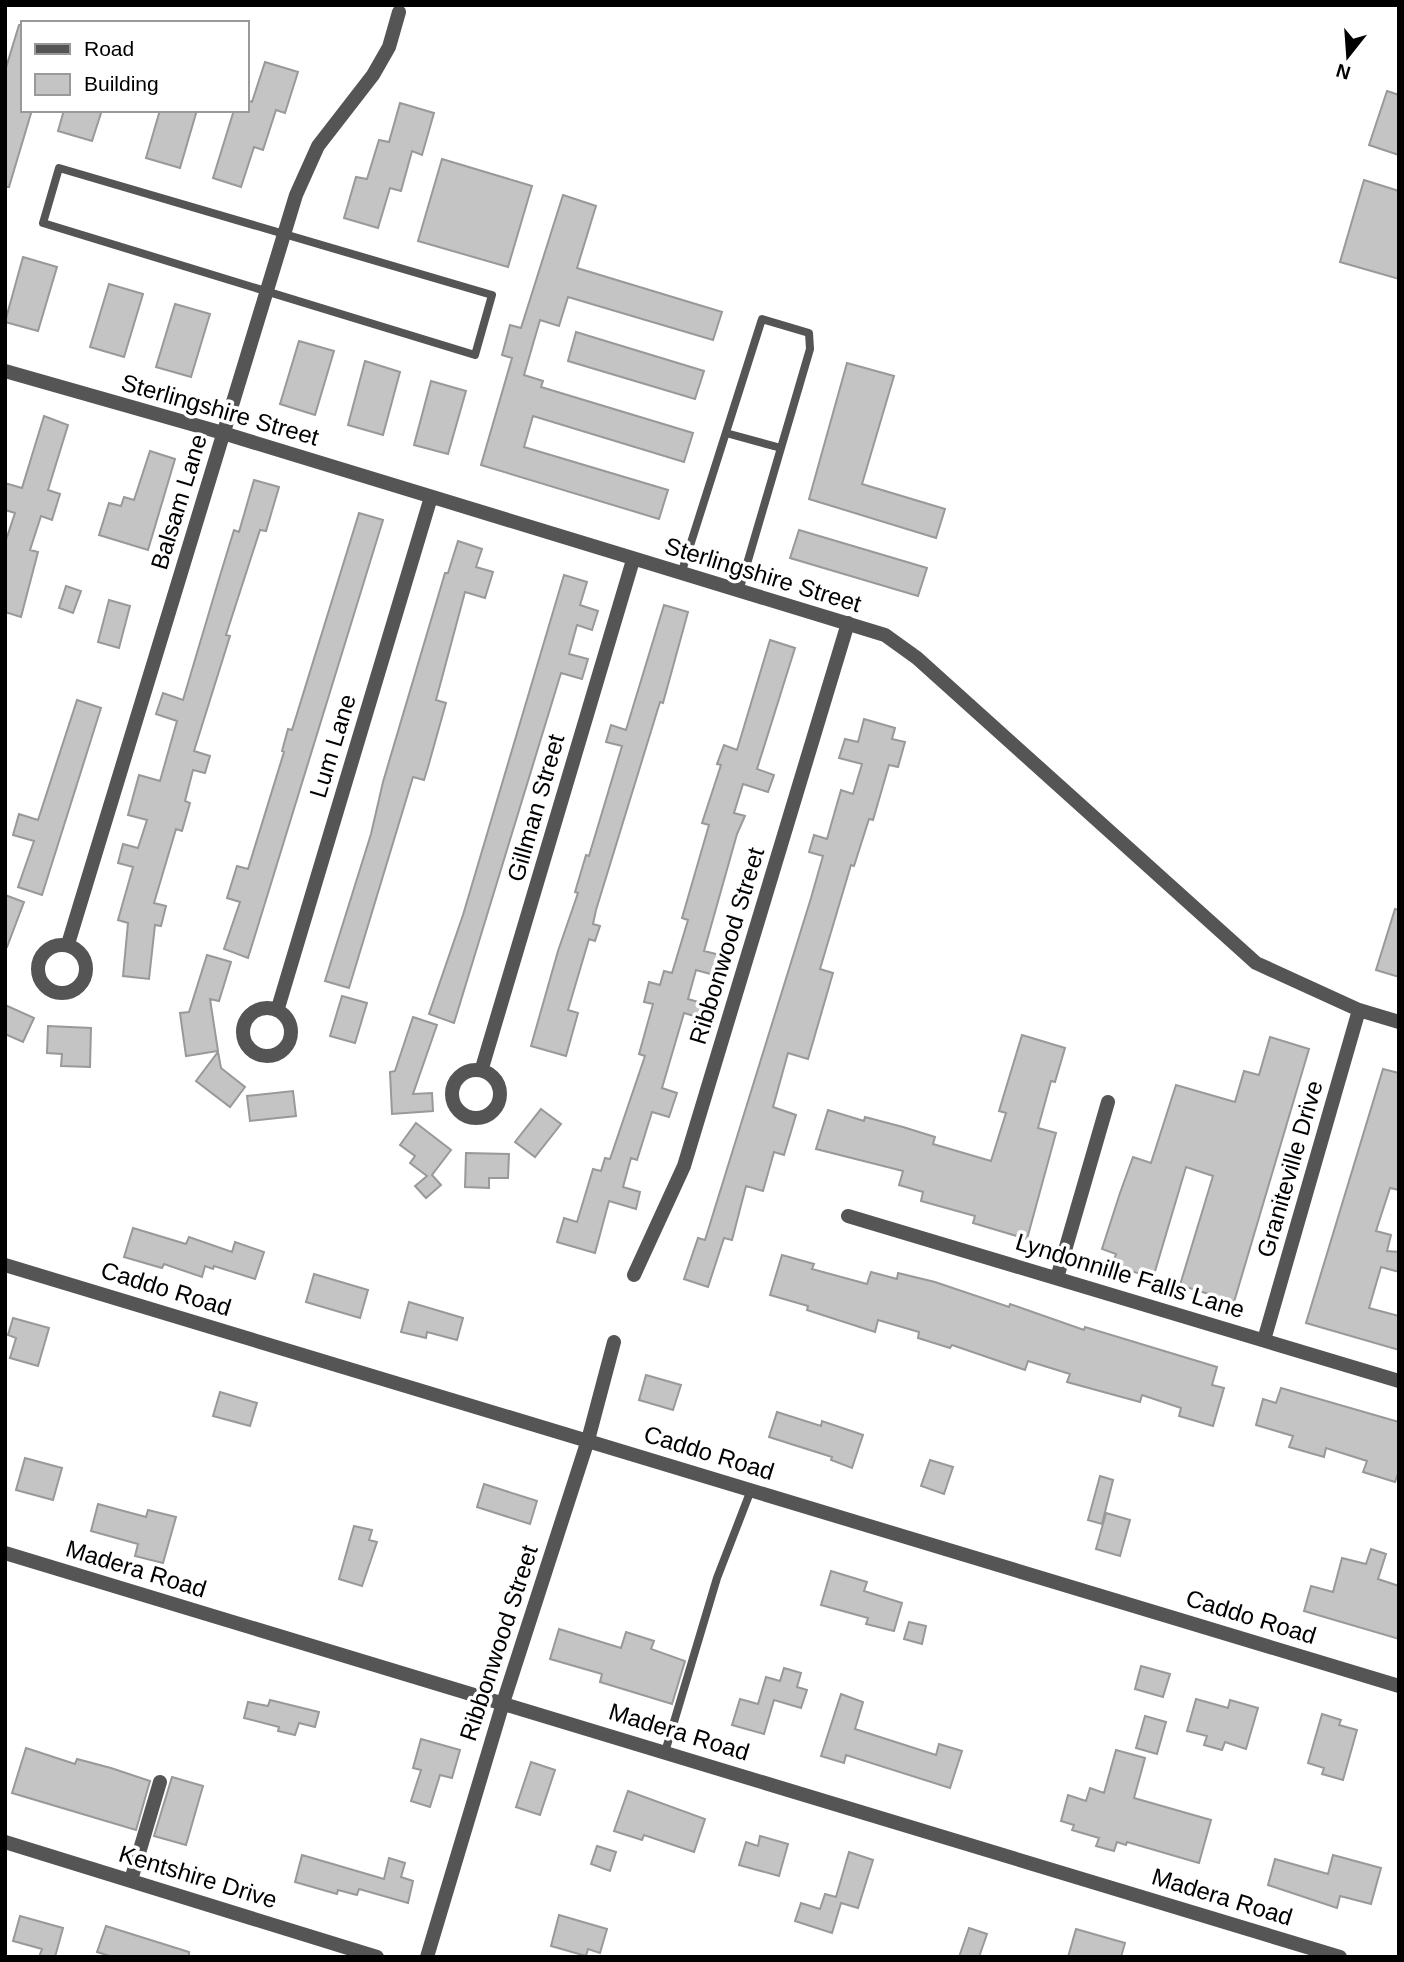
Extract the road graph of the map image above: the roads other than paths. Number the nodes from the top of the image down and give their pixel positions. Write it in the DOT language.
graph roads {
  1 [pos="399,12"];
  2 [pos="283,234"];
  3 [pos="265,293"];
  4 [pos="7,376"];
  5 [pos="223,433"];
  6 [pos="726,433"];
  7 [pos="781,448"];
  8 [pos="431,497"];
  9 [pos="633,560"];
  10 [pos="681,574"];
  11 [pos="739,591"];
  12 [pos="848,624"];
  13 [pos="68,944"];
  14 [pos="278,1008"];
  15 [pos="1359,1010"];
  16 [pos="1399,1022"];
  17 [pos="482,1068"];
  18 [pos="1108,1102"];
  19 [pos="848,1216"];
  20 [pos="5,1265"];
  21 [pos="634,1275"];
  22 [pos="1057,1278"];
  23 [pos="1264,1340"];
  24 [pos="614,1342"];
  25 [pos="1399,1381"];
  26 [pos="588,1440"];
  27 [pos="751,1490"];
  28 [pos="5,1553"];
  29 [pos="1399,1686"];
  30 [pos="503,1703"];
  31 [pos="665,1752"];
  32 [pos="160,1782"];
  33 [pos="5,1842"];
  34 [pos="131,1880"];
  35 [pos="377,1957"];
  36 [pos="427,1957"];
  37 [pos="1340,1957"];
  1 -- 2 [label="street, Balsam Lane"];
  2 -- 3 [label="street, Balsam Lane"];
  2 -- 3 [label="lane"];
  2 -- 3 [label="lane"];
  3 -- 5 [label="street, Balsam Lane"];
  4 -- 5 [label="street, Sterlingshire Street"];
  5 -- 8 [label="street, Sterlingshire Street"];
  5 -- 13 [label="street, Balsam Lane"];
  6 -- 7 [label="lane"];
  6 -- 7 [label="lane"];
  6 -- 10 [label="lane"];
  7 -- 11 [label="lane"];
  8 -- 9 [label="street, Sterlingshire Street"];
  8 -- 14 [label="street, Lum Lane"];
  9 -- 10 [label="street, Sterlingshire Street"];
  9 -- 17 [label="street, Gillman Street"];
  10 -- 11 [label="street, Sterlingshire Street"];
  11 -- 12 [label="street, Sterlingshire Street"];
  12 -- 15 [label="street, Sterlingshire Street"];
  12 -- 21 [label="street, Ribbonwood Street"];
  15 -- 16 [label="street, Sterlingshire Street"];
  15 -- 23 [label="street, Graniteville Drive"];
  18 -- 22 [label="street"];
  19 -- 22 [label="street, Lyndonnille Falls Lane"];
  20 -- 26 [label="street, Caddo Road"];
  22 -- 23 [label="street, Lyndonnille Falls Lane"];
  23 -- 25 [label="street, Lyndonnille Falls Lane"];
  24 -- 26 [label="street, Ribbonwood Street"];
  26 -- 27 [label="street, Caddo Road"];
  26 -- 30 [label="street, Ribbonwood Street"];
  27 -- 29 [label="street, Caddo Road"];
  27 -- 31 [label="lane"];
  28 -- 30 [label="street, Madera Road"];
  30 -- 31 [label="street, Madera Road"];
  30 -- 36 [label="street, Ribbonwood Street"];
  31 -- 37 [label="street, Madera Road"];
  32 -- 34 [label="street"];
  33 -- 34 [label="street, Kentshire Drive"];
  34 -- 35 [label="street, Kentshire Drive"];
}
